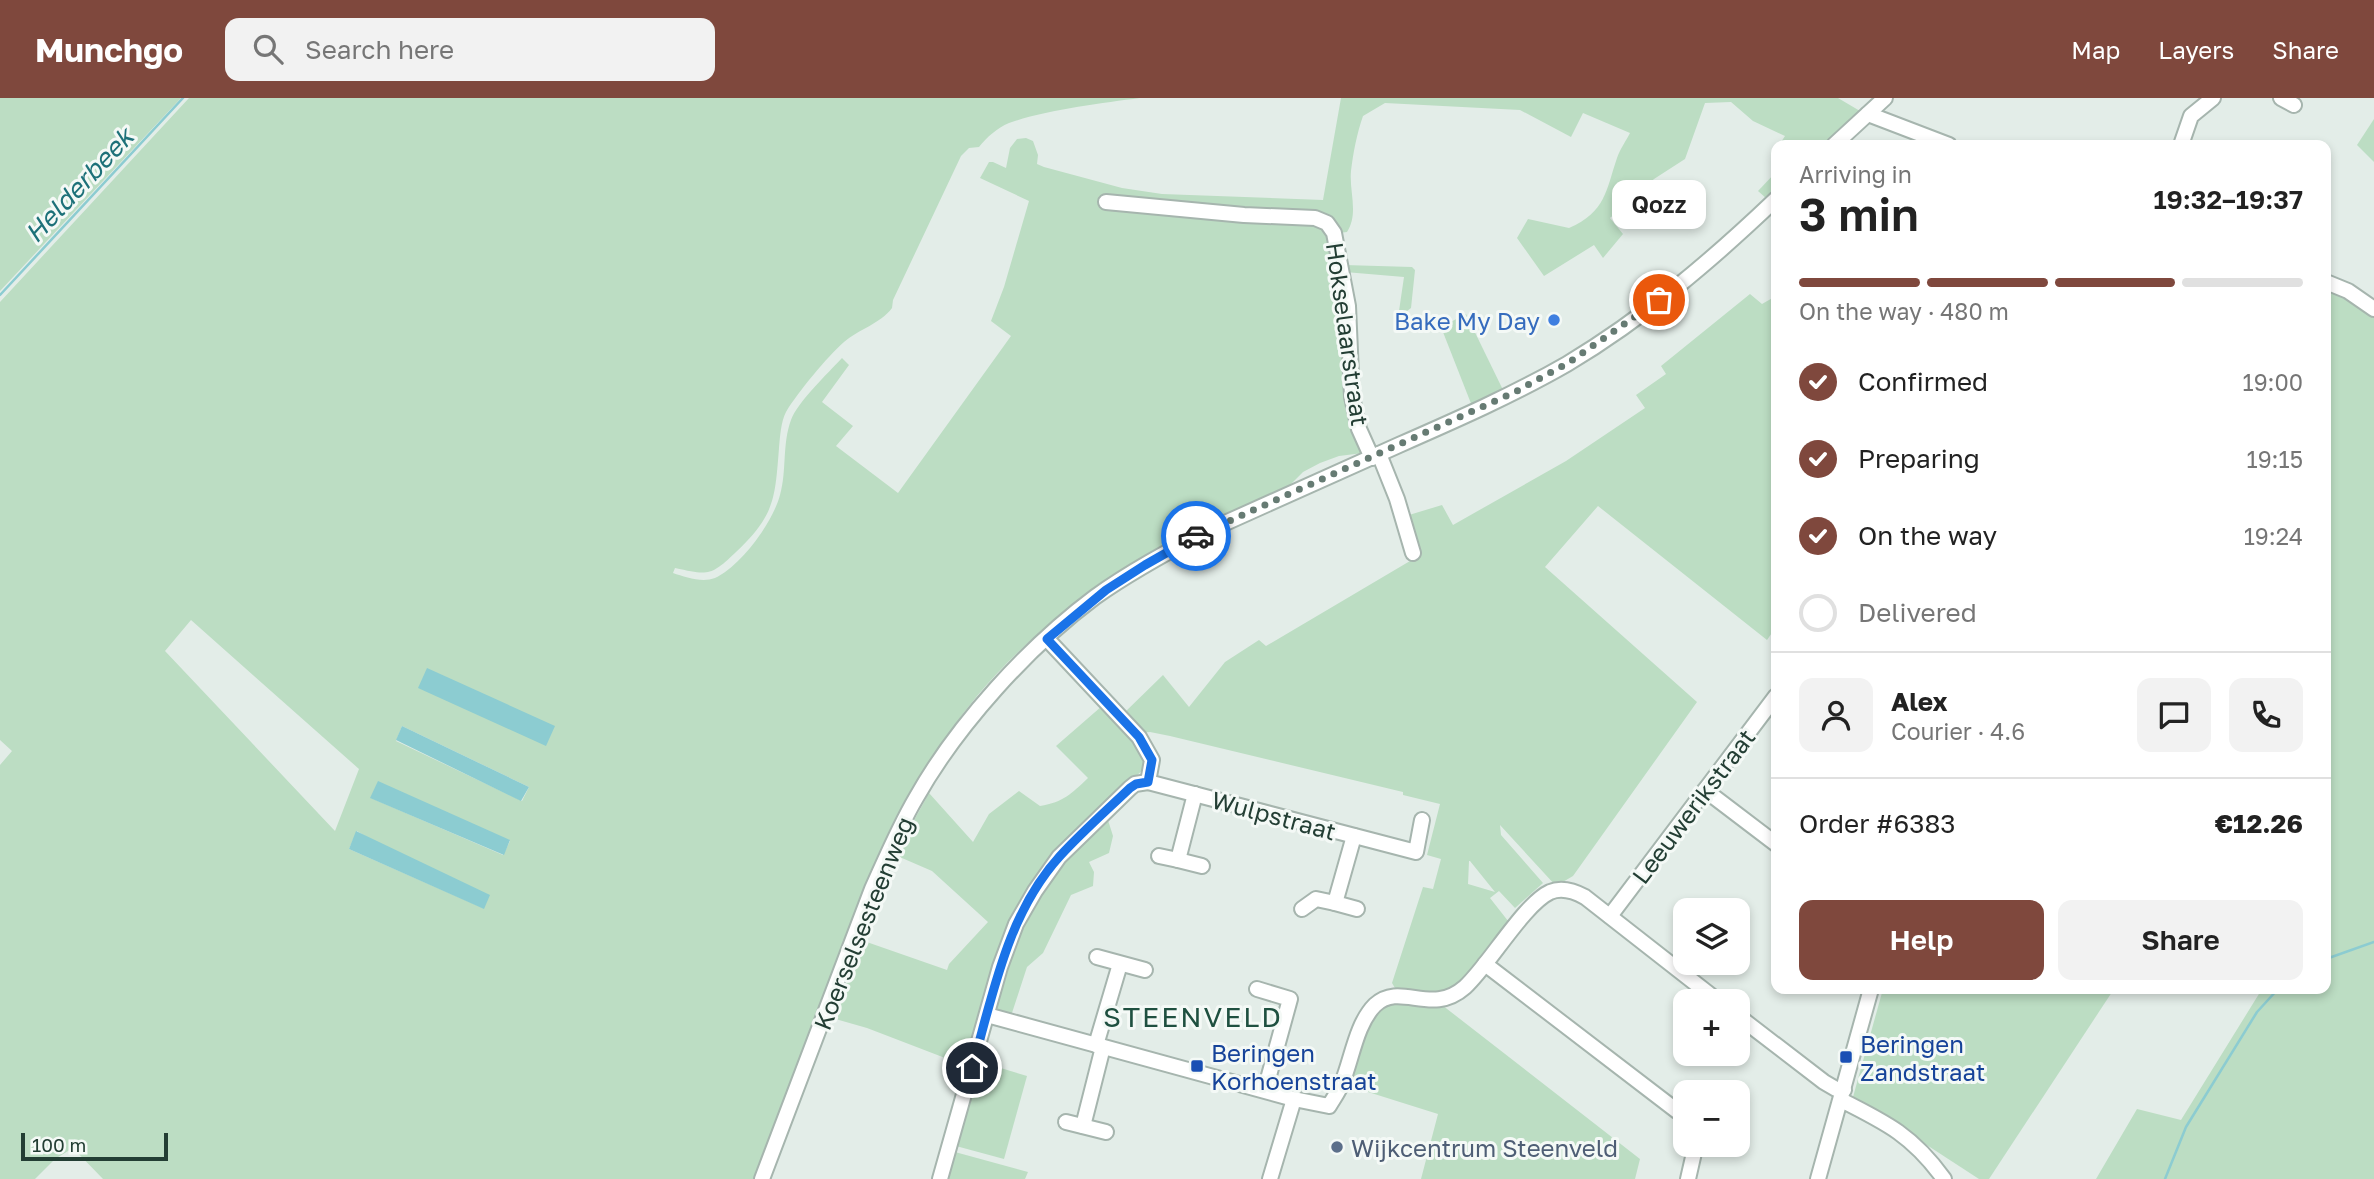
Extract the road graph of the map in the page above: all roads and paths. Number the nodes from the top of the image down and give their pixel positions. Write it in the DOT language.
graph roads {
  1 [pos="1885,98"];
  2 [pos="2213,98"];
  3 [pos="1868,114"];
  4 [pos="1839,140"];
  5 [pos="1936,140"];
  6 [pos="2183,140"];
  7 [pos="1106,202"];
  8 [pos="1771,205"];
  9 [pos="2331,284"];
  10 [pos="2374,309"];
  11 [pos="1375,456"];
  12 [pos="1413,553"];
  13 [pos="1047,639"];
  14 [pos="1771,703"];
  15 [pos="1148,782"];
  16 [pos="1705,790"];
  17 [pos="1195,794"];
  18 [pos="1422,820"];
  19 [pos="1353,836"];
  20 [pos="1771,840"];
  21 [pos="1159,856"];
  22 [pos="1178,860"];
  23 [pos="1202,866"];
  24 [pos="1335,903"];
  25 [pos="1302,909"];
  26 [pos="1357,909"];
  27 [pos="1610,916"];
  28 [pos="1097,957"];
  29 [pos="1120,964"];
  30 [pos="1485,964"];
  31 [pos="1145,970"];
  32 [pos="1257,989"];
  33 [pos="1703,989"];
  34 [pos="1870,994"];
  35 [pos="987,1015"];
  36 [pos="1750,1025"];
  37 [pos="1100,1046"];
  38 [pos="1265,1090"];
  39 [pos="1842,1095"];
  40 [pos="1294,1099"];
  41 [pos="1673,1109"];
  42 [pos="1066,1122"];
  43 [pos="1083,1126"];
  44 [pos="1106,1132"];
  45 [pos="1693,1157"];
  46 [pos="762,1179"];
  47 [pos="940,1179"];
  48 [pos="1270,1179"];
  49 [pos="1688,1179"];
  50 [pos="1818,1179"];
  51 [pos="1944,1179"];
  1 -- 3 [label="street"];
  2 -- 6 [label="street"];
  3 -- 4 [label="street"];
  3 -- 5 [label="street"];
  7 -- 11 [label="street, Hokselaarstraat"];
  8 -- 11 [label="street, Koerselsesteenweg"];
  9 -- 10 [label="street"];
  11 -- 12 [label="street"];
  11 -- 13 [label="street, Koerselsesteenweg"];
  13 -- 15 [label="street"];
  13 -- 46 [label="street, Koerselsesteenweg"];
  14 -- 16 [label="street, Leeuwerikstraat"];
  15 -- 17 [label="street, Wulpstraat"];
  15 -- 35 [label="street"];
  16 -- 20 [label="street"];
  16 -- 27 [label="street, Leeuwerikstraat"];
  17 -- 19 [label="street, Wulpstraat"];
  17 -- 22 [label="street, Wulpstraat"];
  18 -- 19 [label="street, Wulpstraat"];
  19 -- 24 [label="street, Wulpstraat"];
  21 -- 22 [label="street"];
  22 -- 23 [label="street"];
  24 -- 25 [label="street"];
  24 -- 26 [label="street"];
  27 -- 30 [label="street"];
  27 -- 33 [label="street"];
  28 -- 29 [label="street"];
  29 -- 31 [label="street"];
  29 -- 37 [label="street"];
  30 -- 40 [label="street"];
  30 -- 41 [label="street"];
  32 -- 38 [label="street"];
  34 -- 39 [label="street"];
  35 -- 37 [label="street"];
  35 -- 47 [label="street"];
  36 -- 39 [label="street"];
  37 -- 38 [label="street"];
  37 -- 43 [label="street"];
  38 -- 40 [label="street"];
  39 -- 50 [label="street"];
  39 -- 51 [label="street"];
  40 -- 48 [label="street"];
  42 -- 43 [label="street"];
  43 -- 44 [label="street"];
  45 -- 49 [label="street"];
}
